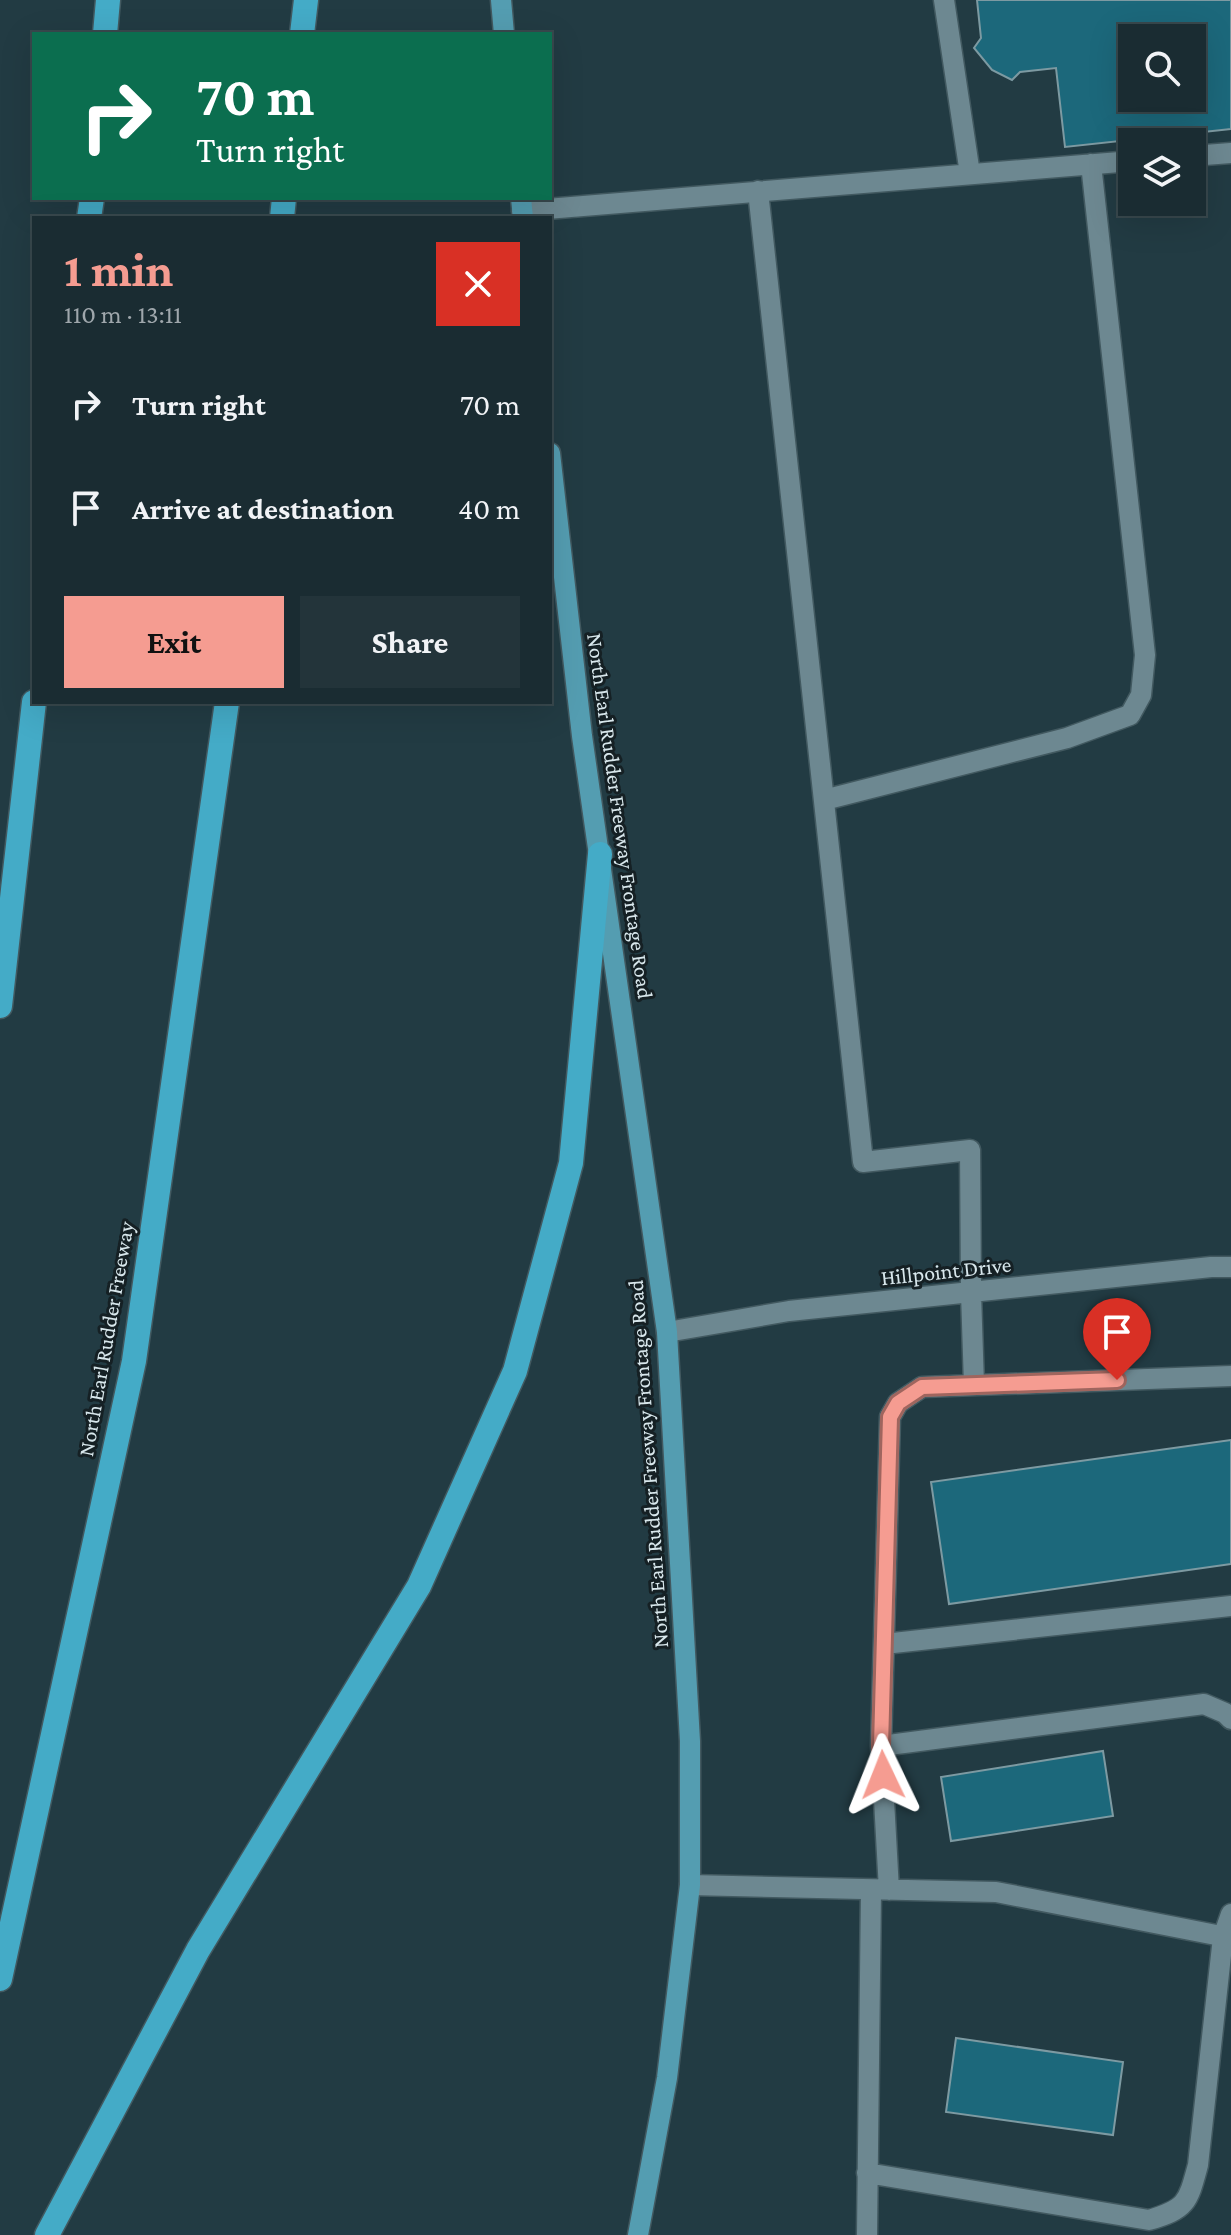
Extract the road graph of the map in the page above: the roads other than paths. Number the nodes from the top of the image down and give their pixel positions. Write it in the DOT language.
graph roads {
  1 [pos="108,0"];
  2 [pos="306,0"];
  3 [pos="501,0"];
  4 [pos="944,0"];
  5 [pos="105,32"];
  6 [pos="302,32"];
  7 [pos="504,32"];
  8 [pos="1231,153"];
  9 [pos="1206,155"];
  10 [pos="1118,162"];
  11 [pos="1091,164"];
  12 [pos="970,174"];
  13 [pos="758,191"];
  14 [pos="522,209"];
  15 [pos="552,471"];
  16 [pos="34,704"];
  17 [pos="227,704"];
  18 [pos="824,800"];
  19 [pos="600,854"];
  20 [pos="0,1006"];
  21 [pos="1231,1267"];
  22 [pos="971,1293"];
  23 [pos="667,1332"];
  24 [pos="1231,1376"];
  25 [pos="974,1385"];
  26 [pos="1231,1606"];
  27 [pos="884,1644"];
  28 [pos="1231,1719"];
  29 [pos="881,1746"];
  30 [pos="690,1885"];
  31 [pos="880,1890"];
  32 [pos="1231,1914"];
  33 [pos="1227,1938"];
  34 [pos="0,1979"];
  35 [pos="867,2173"];
  36 [pos="47,2235"];
  37 [pos="638,2235"];
  38 [pos="867,2235"];
  1 -- 5 [label="highway"];
  2 -- 6 [label="highway"];
  3 -- 7 [label="main road"];
  4 -- 12 [label="street"];
  8 -- 9 [label="street"];
  10 -- 11 [label="street"];
  11 -- 12 [label="street"];
  11 -- 18 [label="street"];
  12 -- 13 [label="street"];
  13 -- 14 [label="street"];
  13 -- 18 [label="street"];
  15 -- 19 [label="main road, North Earl Rudder Freeway Frontage Road"];
  16 -- 20 [label="highway"];
  17 -- 34 [label="highway, North Earl Rudder Freeway"];
  18 -- 22 [label="street"];
  19 -- 23 [label="main road, North Earl Rudder Freeway Frontage Road"];
  19 -- 36 [label="highway"];
  21 -- 22 [label="street, Hillpoint Drive"];
  22 -- 23 [label="street, Hillpoint Drive"];
  22 -- 25 [label="street"];
  23 -- 30 [label="main road, North Earl Rudder Freeway Frontage Road"];
  24 -- 25 [label="street"];
  25 -- 27 [label="street"];
  26 -- 27 [label="street"];
  27 -- 29 [label="street"];
  28 -- 29 [label="street"];
  29 -- 31 [label="street"];
  30 -- 31 [label="street"];
  30 -- 37 [label="main road, North Earl Rudder Freeway Frontage Road"];
  31 -- 33 [label="street"];
  31 -- 35 [label="street"];
  32 -- 33 [label="street"];
  33 -- 35 [label="street"];
  35 -- 38 [label="street"];
}
